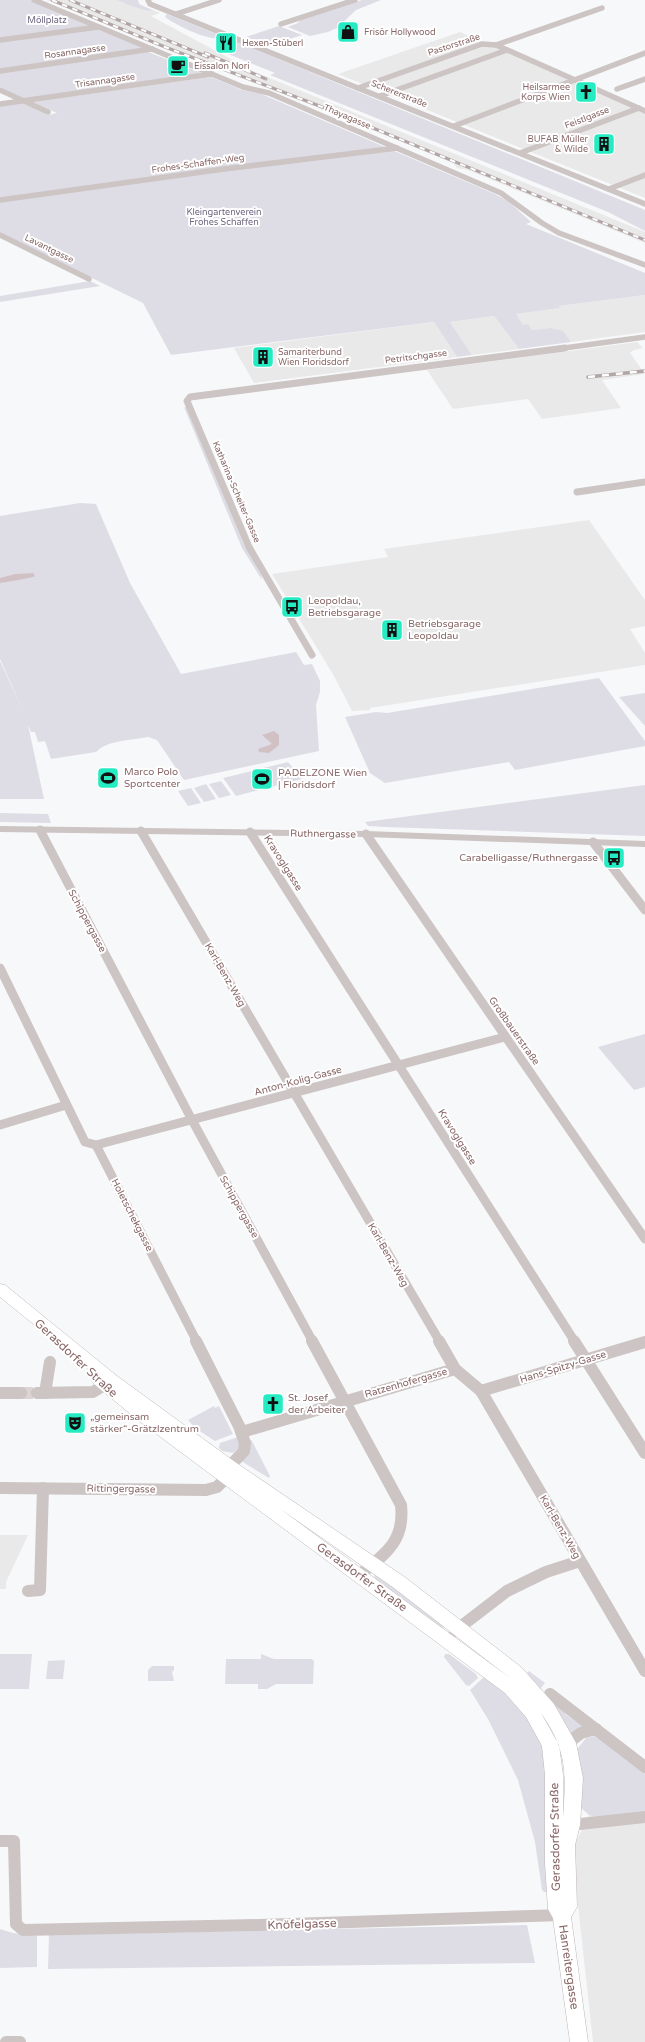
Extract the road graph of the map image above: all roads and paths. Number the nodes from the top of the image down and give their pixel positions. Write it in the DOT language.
graph roads {
  1 [pos="34,0"];
  2 [pos="148,0"];
  3 [pos="218,0"];
  4 [pos="356,0"];
  5 [pos="602,8"];
  6 [pos="176,14"];
  7 [pos="281,24"];
  8 [pos="98,27"];
  9 [pos="0,40"];
  10 [pos="496,45"];
  11 [pos="152,49"];
  12 [pos="507,50"];
  13 [pos="645,53"];
  14 [pos="0,71"];
  15 [pos="212,74"];
  16 [pos="645,79"];
  17 [pos="576,80"];
  18 [pos="358,88"];
  19 [pos="617,89"];
  20 [pos="0,90"];
  21 [pos="380,96"];
  22 [pos="24,101"];
  23 [pos="0,104"];
  24 [pos="639,108"];
  25 [pos="645,111"];
  26 [pos="48,112"];
  27 [pos="454,126"];
  28 [pos="398,148"];
  29 [pos="520,153"];
  30 [pos="645,175"];
  31 [pos="609,190"];
  32 [pos="0,200"];
  33 [pos="645,204"];
  34 [pos="0,235"];
  35 [pos="645,265"];
  36 [pos="89,279"];
  37 [pos="645,337"];
  38 [pos="190,397"];
  39 [pos="645,482"];
  40 [pos="577,492"];
  41 [pos="312,655"];
  42 [pos="0,829"];
  43 [pos="40,830"];
  44 [pos="142,831"];
  45 [pos="250,832"];
  46 [pos="366,834"];
  47 [pos="593,842"];
  48 [pos="645,844"];
  49 [pos="645,910"];
  50 [pos="0,968"];
  51 [pos="505,1037"];
  52 [pos="399,1065"];
  53 [pos="293,1093"];
  54 [pos="66,1105"];
  55 [pos="192,1120"];
  56 [pos="0,1125"];
  57 [pos="96,1145"];
  58 [pos="645,1239"];
  59 [pos="0,1289"];
  60 [pos="645,1342"];
  61 [pos="586,1360"];
  62 [pos="50,1362"];
  63 [pos="455,1369"];
  64 [pos="108,1382"];
  65 [pos="481,1391"];
  66 [pos="0,1393"];
  67 [pos="21,1393"];
  68 [pos="345,1401"];
  69 [pos="242,1432"];
  70 [pos="645,1453"];
  71 [pos="228,1472"];
  72 [pos="0,1488"];
  73 [pos="42,1488"];
  74 [pos="580,1561"];
  75 [pos="372,1565"];
  76 [pos="359,1575"];
  77 [pos="28,1591"];
  78 [pos="453,1633"];
  79 [pos="645,1671"];
  80 [pos="550,1694"];
  81 [pos="596,1729"];
  82 [pos="568,1743"];
  83 [pos="550,1745"];
  84 [pos="645,1767"];
  85 [pos="645,1817"];
  86 [pos="572,1825"];
  87 [pos="0,1841"];
  88 [pos="562,1915"];
  89 [pos="6,2042"];
  90 [pos="20,2042"];
  91 [pos="579,2042"];
  1 -- 8 [label="street, Thayagasse"];
  2 -- 6 [label="street, Schererstraße"];
  3 -- 6 [label="street"];
  4 -- 7 [label="street"];
  5 -- 10 [label="street, Pastorstraße"];
  6 -- 18 [label="street, Schererstraße"];
  8 -- 9 [label="street"];
  8 -- 11 [label="street, Thayagasse"];
  10 -- 12 [label="street"];
  10 -- 18 [label="street, Pastorstraße"];
  11 -- 14 [label="street, Rosannagasse"];
  11 -- 15 [label="street, Thayagasse"];
  12 -- 17 [label="street"];
  12 -- 21 [label="street"];
  13 -- 17 [label="street"];
  15 -- 22 [label="street, Trisannagasse"];
  15 -- 28 [label="street, Thayagasse"];
  16 -- 19 [label="street"];
  17 -- 24 [label="street"];
  17 -- 27 [label="street"];
  18 -- 21 [label="street, Schererstraße"];
  20 -- 22 [label="street"];
  21 -- 27 [label="street, Schererstraße"];
  22 -- 23 [label="street, Trisannagasse"];
  22 -- 26 [label="street"];
  24 -- 25 [label="street"];
  24 -- 29 [label="street, Feistlgasse"];
  27 -- 29 [label="street, Schererstraße"];
  28 -- 32 [label="street, Frohes-Schaffen-Weg"];
  28 -- 35 [label="street, Thayagasse"];
  29 -- 31 [label="street, Schererstraße"];
  30 -- 31 [label="street"];
  31 -- 33 [label="street, Schererstraße"];
  34 -- 36 [label="street, Lavantgasse"];
  37 -- 38 [label="street, Petritschgasse"];
  38 -- 41 [label="street, Katharina-Scheiter-Gasse"];
  39 -- 40 [label="street"];
  42 -- 43 [label="street, Ruthnergasse"];
  43 -- 44 [label="street, Ruthnergasse"];
  43 -- 55 [label="street, Schippergasse"];
  44 -- 45 [label="street, Ruthnergasse"];
  44 -- 53 [label="street, Karl-Benz-Weg"];
  45 -- 46 [label="street, Ruthnergasse"];
  45 -- 52 [label="street, Kravoglgasse"];
  46 -- 47 [label="street, Ruthnergasse"];
  46 -- 51 [label="street, Großbauerstraße"];
  47 -- 48 [label="street, Ruthnergasse"];
  47 -- 49 [label="street"];
  50 -- 54 [label="street, Holetschekgasse"];
  51 -- 52 [label="street, Anton-Kolig-Gasse"];
  51 -- 58 [label="street, Großbauerstraße"];
  52 -- 53 [label="street, Anton-Kolig-Gasse"];
  52 -- 61 [label="street, Kravoglgasse"];
  53 -- 55 [label="street, Anton-Kolig-Gasse"];
  53 -- 63 [label="street, Karl-Benz-Weg"];
  54 -- 56 [label="street"];
  54 -- 57 [label="street, Holetschekgasse"];
  55 -- 57 [label="street, Anton-Kolig-Gasse"];
  55 -- 68 [label="street, Schippergasse"];
  57 -- 69 [label="street, Holetschekgasse"];
  59 -- 64 [label="main road, Gerasdorfer Straße"];
  60 -- 61 [label="street, Hans-Spitzy-Gasse"];
  61 -- 65 [label="street, Hans-Spitzy-Gasse"];
  61 -- 70 [label="street, Kravoglgasse"];
  62 -- 64 [label="street"];
  63 -- 65 [label="street, Karl-Benz-Weg"];
  63 -- 68 [label="street, Ratzenhofergasse"];
  64 -- 71 [label="main road, Gerasdorfer Straße"];
  65 -- 74 [label="street, Karl-Benz-Weg"];
  66 -- 67 [label="street"];
  68 -- 69 [label="street, Ratzenhofergasse"];
  68 -- 75 [label="street, Schippergasse"];
  69 -- 71 [label="street, Holetschekgasse"];
  71 -- 73 [label="street, Rittingergasse"];
  71 -- 75 [label="main road, Gerasdorfer Straße"];
  71 -- 76 [label="main road, Gerasdorfer Straße"];
  72 -- 73 [label="street, Rittingergasse"];
  73 -- 77 [label="street"];
  74 -- 78 [label="street"];
  74 -- 79 [label="street, Karl-Benz-Weg"];
  75 -- 76 [label="street, Schippergasse"];
  75 -- 78 [label="main road, Gerasdorfer Straße"];
  76 -- 78 [label="main road, Gerasdorfer Straße"];
  78 -- 82 [label="main road, Gerasdorfer Straße"];
  78 -- 83 [label="main road, Gerasdorfer Straße"];
  80 -- 81 [label="street"];
  81 -- 82 [label="street"];
  81 -- 84 [label="street"];
  82 -- 86 [label="main road, Gerasdorfer Straße"];
  83 -- 86 [label="main road"];
  83 -- 88 [label="main road, Gerasdorfer Straße"];
  85 -- 86 [label="street"];
  86 -- 88 [label="main road, Hanreitergasse"];
  87 -- 88 [label="street, Knöfelgasse"];
  88 -- 91 [label="main road, Hanreitergasse"];
  89 -- 90 [label="street"];
}
